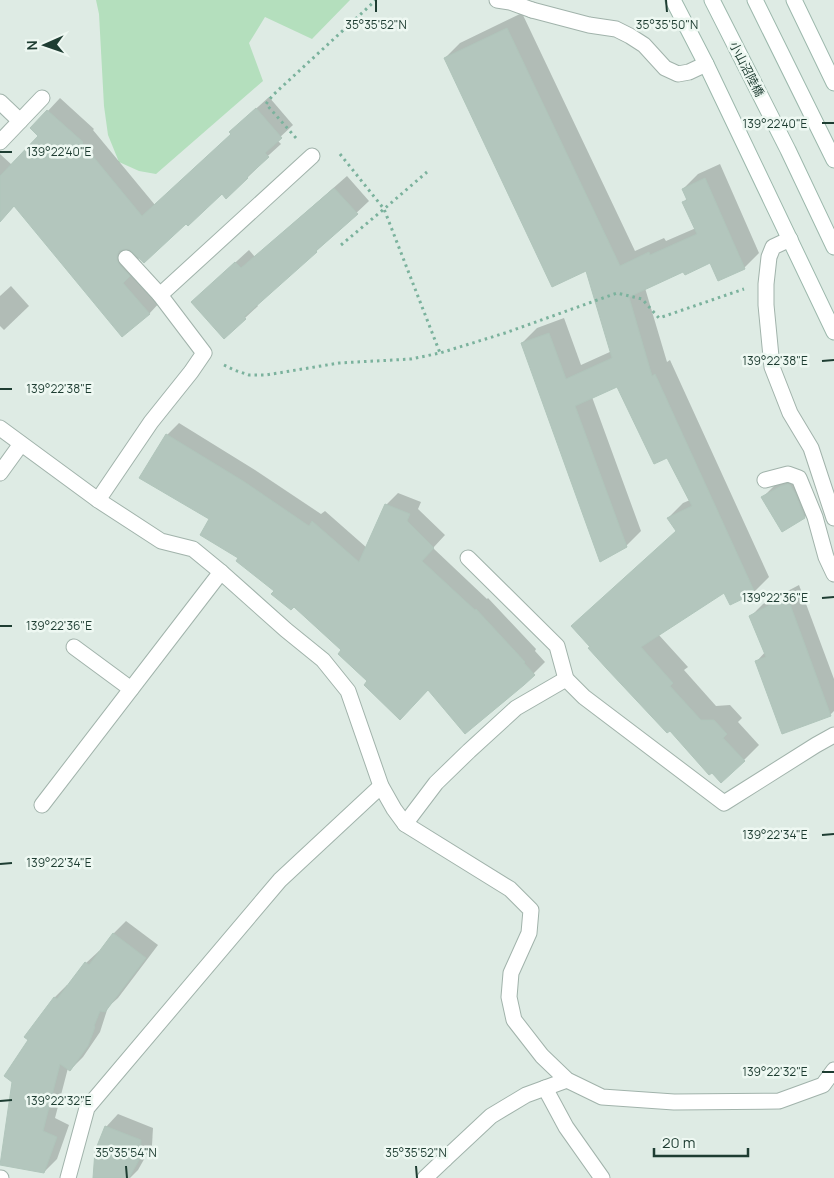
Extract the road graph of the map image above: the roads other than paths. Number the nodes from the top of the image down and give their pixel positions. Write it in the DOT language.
graph roads {
  1 [pos="497,0"];
  2 [pos="673,0"];
  3 [pos="712,0"];
  4 [pos="756,0"];
  5 [pos="794,0"];
  6 [pos="706,64"];
  7 [pos="834,83"];
  8 [pos="42,98"];
  9 [pos="0,102"];
  10 [pos="20,121"];
  11 [pos="0,142"];
  12 [pos="312,156"];
  13 [pos="834,160"];
  14 [pos="790,239"];
  15 [pos="834,247"];
  16 [pos="126,258"];
  17 [pos="160,295"];
  18 [pos="834,332"];
  19 [pos="0,428"];
  20 [pos="21,444"];
  21 [pos="0,473"];
  22 [pos="764,480"];
  23 [pos="98,500"];
  24 [pos="834,518"];
  25 [pos="468,558"];
  26 [pos="221,572"];
  27 [pos="834,574"];
  28 [pos="74,647"];
  29 [pos="566,679"];
  30 [pos="130,689"];
  31 [pos="834,735"];
  32 [pos="381,786"];
  33 [pos="42,805"];
  34 [pos="405,824"];
  35 [pos="834,1070"];
  36 [pos="566,1080"];
  37 [pos="545,1088"];
  38 [pos="68,1178"];
  39 [pos="424,1178"];
  40 [pos="602,1178"];
  1 -- 6 [label="street"];
  2 -- 6 [label="street"];
  3 -- 15 [label="street, 小山沼陸橋"];
  4 -- 13 [label="street"];
  5 -- 7 [label="street"];
  6 -- 14 [label="street"];
  8 -- 10 [label="street"];
  9 -- 10 [label="street"];
  10 -- 11 [label="street"];
  12 -- 17 [label="street"];
  14 -- 18 [label="street"];
  14 -- 24 [label="street"];
  16 -- 17 [label="street"];
  17 -- 23 [label="street"];
  19 -- 20 [label="street"];
  20 -- 21 [label="street"];
  20 -- 23 [label="street"];
  22 -- 27 [label="street"];
  23 -- 26 [label="street"];
  25 -- 29 [label="street"];
  26 -- 30 [label="street"];
  26 -- 32 [label="street"];
  28 -- 30 [label="street"];
  29 -- 31 [label="street"];
  29 -- 34 [label="street"];
  30 -- 33 [label="street"];
  32 -- 34 [label="street"];
  32 -- 38 [label="street"];
  34 -- 36 [label="street"];
  35 -- 36 [label="street"];
  36 -- 37 [label="street"];
  37 -- 39 [label="street"];
  37 -- 40 [label="street"];
}
